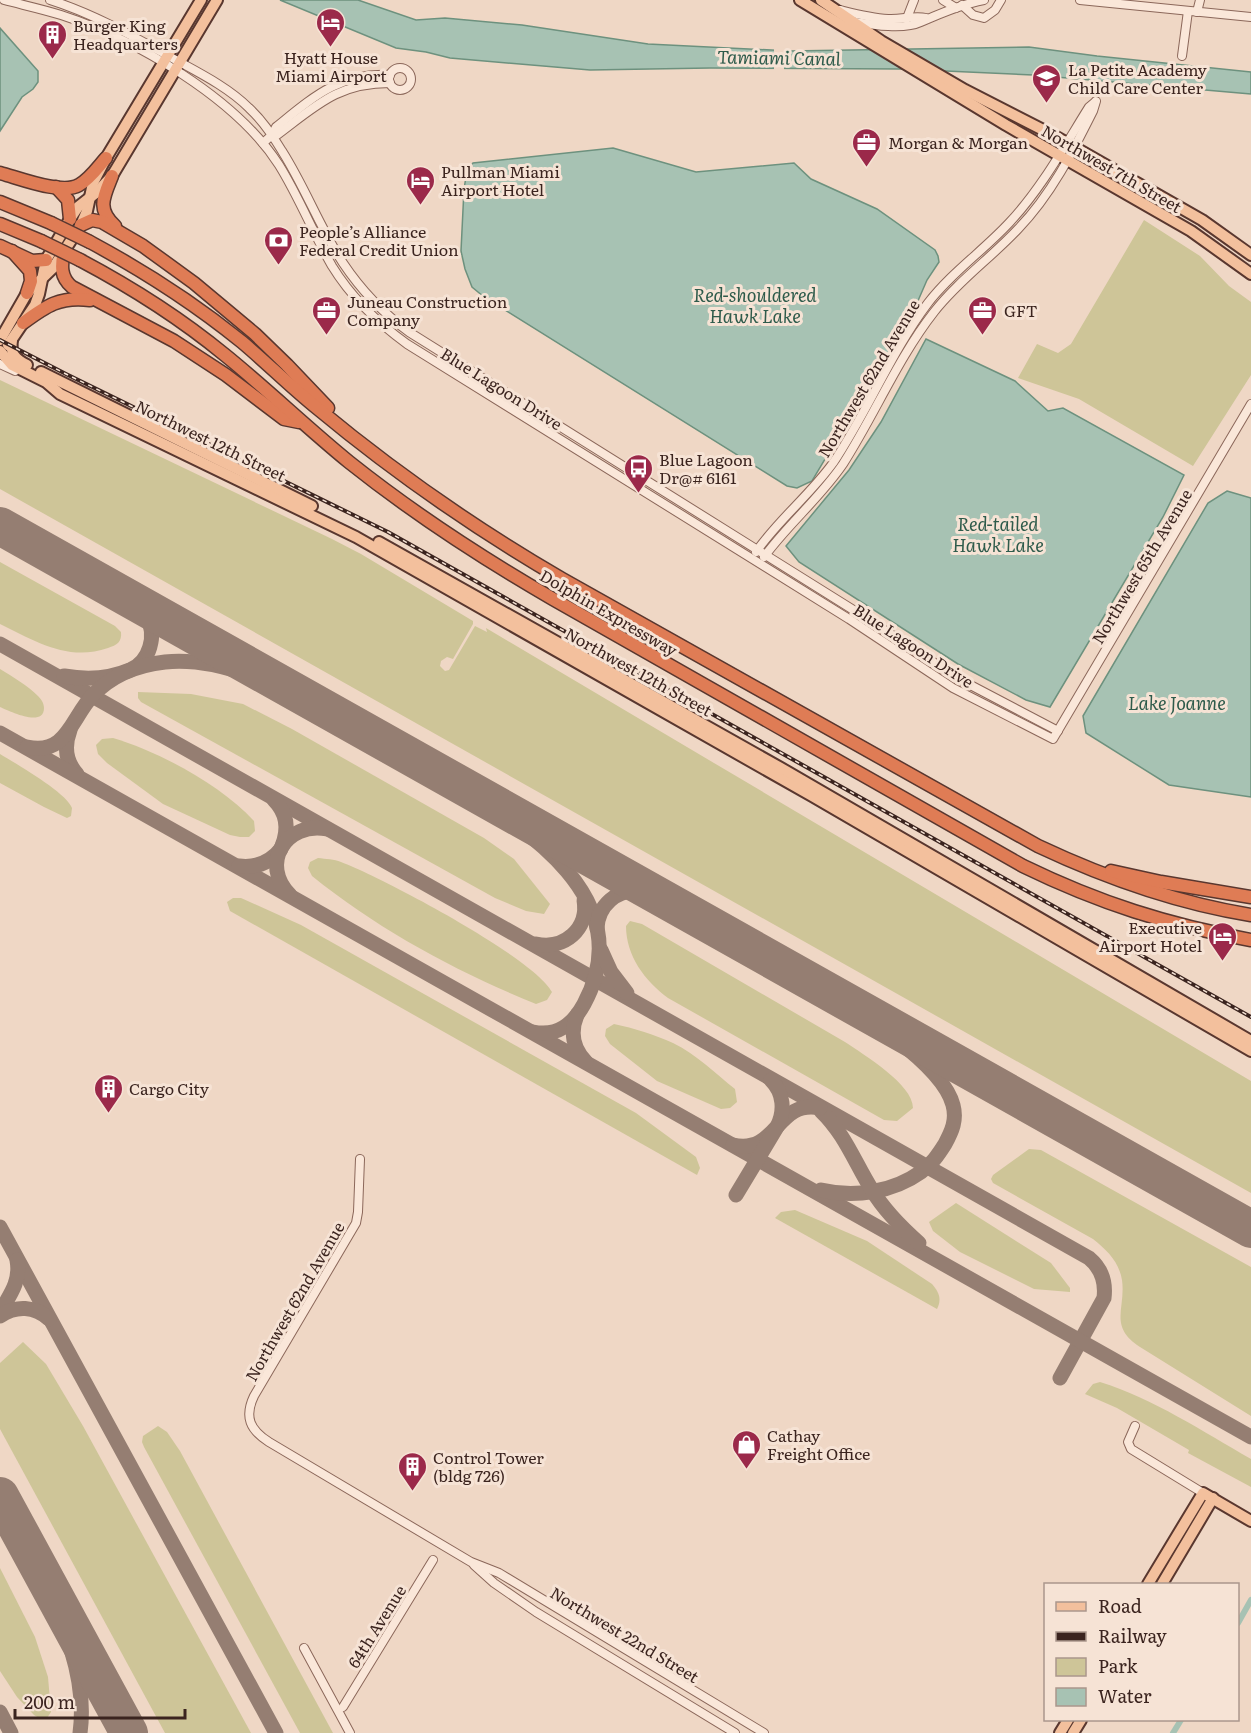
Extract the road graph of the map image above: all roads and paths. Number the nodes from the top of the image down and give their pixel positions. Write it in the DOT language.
graph roads {
  1 [pos="4,0"];
  2 [pos="50,0"];
  3 [pos="201,0"];
  4 [pos="217,0"];
  5 [pos="800,0"];
  6 [pos="914,0"];
  7 [pos="943,0"];
  8 [pos="984,0"];
  9 [pos="1002,0"];
  10 [pos="1080,0"];
  11 [pos="1200,0"];
  12 [pos="1102,1"];
  13 [pos="821,3"];
  14 [pos="1149,3"];
  15 [pos="959,7"];
  16 [pos="837,9"];
  17 [pos="1188,11"];
  18 [pos="1197,12"];
  19 [pos="1251,17"];
  20 [pos="907,18"];
  21 [pos="927,18"];
  22 [pos="853,21"];
  23 [pos="1182,56"];
  24 [pos="165,59"];
  25 [pos="178,67"];
  26 [pos="390,79"];
  27 [pos="127,121"];
  28 [pos="272,135"];
  29 [pos="263,143"];
  30 [pos="1070,145"];
  31 [pos="106,158"];
  32 [pos="1063,158"];
  33 [pos="115,170"];
  34 [pos="0,173"];
  35 [pos="56,187"];
  36 [pos="89,198"];
  37 [pos="0,202"];
  38 [pos="75,222"];
  39 [pos="0,224"];
  40 [pos="120,231"];
  41 [pos="6,248"];
  42 [pos="64,251"];
  43 [pos="1251,255"];
  44 [pos="46,260"];
  45 [pos="342,261"];
  46 [pos="333,267"];
  47 [pos="1251,274"];
  48 [pos="41,279"];
  49 [pos="27,292"];
  50 [pos="101,301"];
  51 [pos="18,320"];
  52 [pos="0,340"];
  53 [pos="12,340"];
  54 [pos="0,351"];
  55 [pos="17,360"];
  56 [pos="0,364"];
  57 [pos="506,393"];
  58 [pos="60,394"];
  59 [pos="496,400"];
  60 [pos="1251,404"];
  61 [pos="303,424"];
  62 [pos="355,438"];
  63 [pos="758,550"];
  64 [pos="766,555"];
  65 [pos="752,559"];
  66 [pos="760,564"];
  67 [pos="1058,732"];
  68 [pos="1053,739"];
  69 [pos="1075,863"];
  70 [pos="1251,897"];
  71 [pos="1251,915"];
  72 [pos="1251,940"];
  73 [pos="1251,1041"];
  74 [pos="1251,1051"];
  75 [pos="360,1159"];
  76 [pos="248,1419"];
  77 [pos="1135,1426"];
  78 [pos="1208,1495"];
  79 [pos="1251,1521"];
  80 [pos="433,1560"];
  81 [pos="471,1562"];
  82 [pos="1149,1583"];
  83 [pos="1163,1583"];
  84 [pos="304,1648"];
  85 [pos="343,1707"];
  86 [pos="350,1733"];
  87 [pos="735,1733"];
  88 [pos="764,1733"];
  1 -- 24 [label="street, Blue Lagoon Drive"];
  2 -- 24 [label="street, Blue Lagoon Drive"];
  3 -- 24 [label="main road"];
  4 -- 25 [label="main road"];
  5 -- 13 [label="main road, Northwest 7th Street"];
  6 -- 20 [label="street"];
  7 -- 15 [label="street"];
  8 -- 15 [label="street"];
  9 -- 15 [label="street"];
  10 -- 12 [label="street"];
  11 -- 18 [label="street"];
  12 -- 14 [label="street"];
  13 -- 16 [label="main road, Northwest 7th Street"];
  13 -- 22 [label="main road"];
  13 -- 32 [label="main road, Northwest 7th Street"];
  14 -- 17 [label="street"];
  15 -- 21 [label="street"];
  16 -- 20 [label="street"];
  16 -- 22 [label="main road, Northwest 7th Street"];
  17 -- 18 [label="street"];
  17 -- 23 [label="street"];
  18 -- 19 [label="street"];
  20 -- 21 [label="street"];
  21 -- 22 [label="street"];
  22 -- 30 [label="main road, Northwest 7th Street"];
  24 -- 25 [label="street, Blue Lagoon Drive"];
  24 -- 27 [label="main road"];
  25 -- 28 [label="street, Blue Lagoon Drive"];
  25 -- 29 [label="street, Blue Lagoon Drive"];
  25 -- 33 [label="main road"];
  26 -- 28 [label="street"];
  27 -- 31 [label="main road"];
  27 -- 33 [label="main road"];
  28 -- 29 [label="street"];
  28 -- 45 [label="street, Blue Lagoon Drive"];
  29 -- 46 [label="street, Blue Lagoon Drive"];
  30 -- 30 [label="street, Northwest 62nd Avenue"];
  30 -- 32 [label="street, Northwest 62nd Avenue"];
  30 -- 43 [label="main road, Northwest 7th Street"];
  31 -- 35 [label="highway"];
  31 -- 36 [label="main road"];
  32 -- 47 [label="main road, Northwest 7th Street"];
  32 -- 63 [label="street, Northwest 62nd Avenue"];
  32 -- 64 [label="street, Northwest 62nd Avenue"];
  33 -- 36 [label="main road"];
  33 -- 40 [label="highway"];
  34 -- 35 [label="highway"];
  35 -- 38 [label="highway"];
  36 -- 38 [label="main road"];
  37 -- 62 [label="highway, Dolphin Expressway, bridge"];
  38 -- 40 [label="highway"];
  38 -- 42 [label="main road"];
  38 -- 44 [label="main road"];
  39 -- 61 [label="highway, Dolphin Expressway, bridge"];
  40 -- 62 [label="highway"];
  41 -- 44 [label="highway"];
  41 -- 49 [label="highway"];
  42 -- 48 [label="main road"];
  42 -- 50 [label="highway"];
  44 -- 48 [label="main road"];
  45 -- 46 [label="street"];
  45 -- 57 [label="street, Blue Lagoon Drive"];
  46 -- 59 [label="street, Blue Lagoon Drive"];
  48 -- 49 [label="main road"];
  48 -- 51 [label="main road"];
  49 -- 51 [label="main road"];
  50 -- 51 [label="highway"];
  50 -- 61 [label="highway"];
  51 -- 52 [label="main road"];
  51 -- 53 [label="main road"];
  53 -- 54 [label="main road"];
  53 -- 55 [label="main road"];
  54 -- 55 [label="street, Northwest 12th Street"];
  54 -- 58 [label="main road"];
  55 -- 73 [label="main road, Northwest 12th Street"];
  56 -- 58 [label="street, Northwest 12th Street"];
  57 -- 59 [label="street"];
  57 -- 63 [label="street, Blue Lagoon Drive"];
  58 -- 74 [label="main road, Northwest 12th Street"];
  59 -- 65 [label="street, Blue Lagoon Drive"];
  60 -- 67 [label="street, Northwest 65th Avenue"];
  61 -- 72 [label="highway, Dolphin Expressway"];
  62 -- 69 [label="highway, Dolphin Expressway"];
  63 -- 64 [label="street, Blue Lagoon Drive"];
  63 -- 65 [label="street, Northwest 62nd Avenue"];
  64 -- 66 [label="street, Northwest 62nd Avenue"];
  64 -- 67 [label="street, Blue Lagoon Drive"];
  65 -- 66 [label="street, Blue Lagoon Drive"];
  66 -- 68 [label="street, Blue Lagoon Drive"];
  67 -- 68 [label="street, Northwest 65th Avenue"];
  69 -- 70 [label="highway"];
  69 -- 71 [label="highway, Dolphin Expressway"];
  75 -- 76 [label="street, Northwest 62nd Avenue"];
  76 -- 81 [label="street, Northwest 22nd Street"];
  77 -- 78 [label="street"];
  78 -- 79 [label="main road"];
  78 -- 82 [label="main road"];
  78 -- 83 [label="main road"];
  80 -- 85 [label="street, 64th Avenue"];
  81 -- 87 [label="street, Northwest 22nd Street"];
  81 -- 88 [label="street, Northwest 22nd Street"];
  84 -- 86 [label="street"];
}
